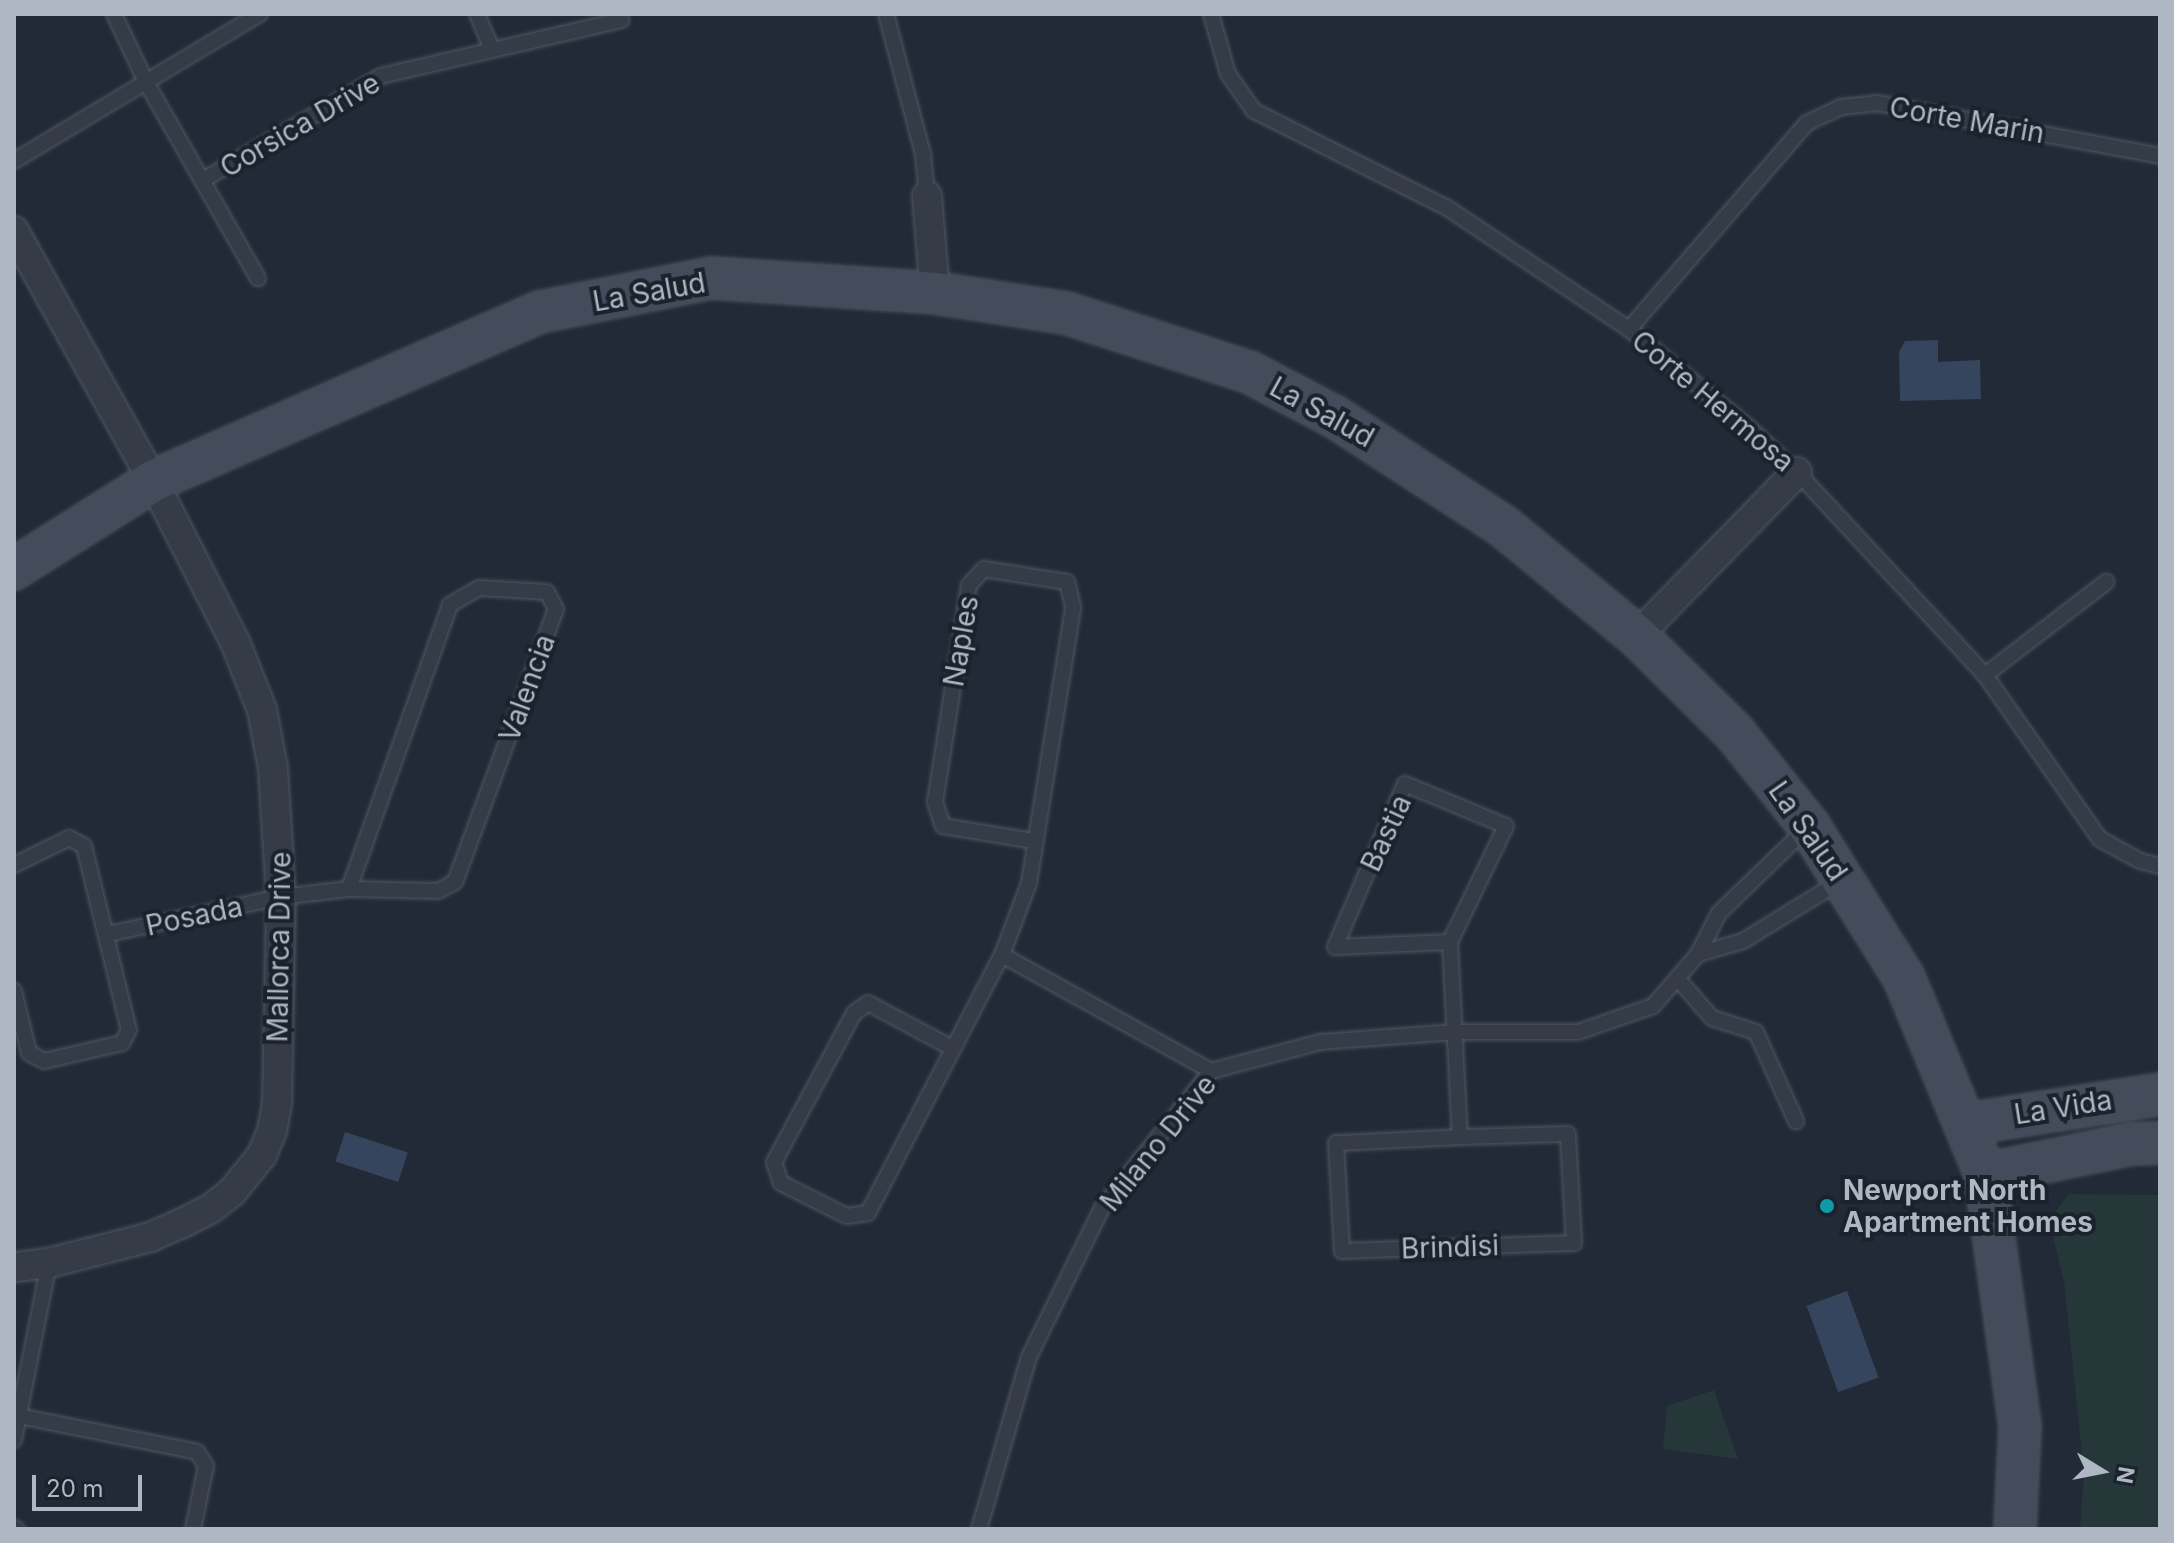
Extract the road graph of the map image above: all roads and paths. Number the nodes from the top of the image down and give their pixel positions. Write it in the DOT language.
graph roads {
  1 [pos="114,14"];
  2 [pos="260,14"];
  3 [pos="477,14"];
  4 [pos="886,14"];
  5 [pos="1211,14"];
  6 [pos="622,20"];
  7 [pos="492,50"];
  8 [pos="146,82"];
  9 [pos="2160,156"];
  10 [pos="14,161"];
  11 [pos="203,180"];
  12 [pos="927,196"];
  13 [pos="14,231"];
  14 [pos="258,278"];
  15 [pos="935,293"];
  16 [pos="1629,329"];
  17 [pos="1797,472"];
  18 [pos="153,481"];
  19 [pos="14,569"];
  20 [pos="2106,582"];
  21 [pos="1637,636"];
  22 [pos="1985,675"];
  23 [pos="1809,826"];
  24 [pos="1034,841"];
  25 [pos="14,865"];
  26 [pos="2160,866"];
  27 [pos="1844,880"];
  28 [pos="349,889"];
  29 [pos="281,897"];
  30 [pos="108,934"];
  31 [pos="1450,942"];
  32 [pos="1698,954"];
  33 [pos="1002,955"];
  34 [pos="1677,978"];
  35 [pos="14,991"];
  36 [pos="1456,1032"];
  37 [pos="952,1048"];
  38 [pos="1211,1071"];
  39 [pos="2160,1094"];
  40 [pos="1796,1121"];
  41 [pos="1967,1124"];
  42 [pos="1460,1137"];
  43 [pos="2160,1143"];
  44 [pos="1985,1174"];
  45 [pos="49,1263"];
  46 [pos="14,1267"];
  47 [pos="19,1416"];
  48 [pos="14,1440"];
  49 [pos="193,1529"];
  50 [pos="979,1529"];
  51 [pos="2015,1529"];
  1 -- 8 [label="lane, Corsica Drive"];
  2 -- 8 [label="lane"];
  3 -- 7 [label="lane"];
  4 -- 12 [label="lane"];
  5 -- 16 [label="lane, Corte Hermosa"];
  6 -- 7 [label="lane, Corsica Drive"];
  7 -- 11 [label="lane, Corsica Drive"];
  8 -- 10 [label="lane"];
  8 -- 11 [label="lane, Corsica Drive"];
  9 -- 16 [label="lane, Corte Marin"];
  11 -- 14 [label="lane, Corsica Drive"];
  12 -- 15 [label="street"];
  13 -- 18 [label="street, Mallorca Drive"];
  15 -- 18 [label="street, La Salud"];
  15 -- 21 [label="street, La Salud"];
  16 -- 17 [label="lane, Corte Hermosa"];
  17 -- 21 [label="street"];
  17 -- 22 [label="lane, Corte Hermosa"];
  18 -- 19 [label="street, La Salud"];
  18 -- 29 [label="street, Mallorca Drive"];
  20 -- 22 [label="lane"];
  21 -- 23 [label="street, La Salud"];
  22 -- 26 [label="lane, Corte Hermosa"];
  23 -- 27 [label="street, La Salud"];
  23 -- 32 [label="lane, Milano Drive"];
  24 -- 24 [label="lane, Naples"];
  24 -- 33 [label="lane, Naples"];
  25 -- 30 [label="lane, Posada"];
  27 -- 32 [label="lane"];
  27 -- 41 [label="street, La Salud"];
  28 -- 28 [label="lane, Valencia"];
  28 -- 29 [label="lane, Valencia"];
  29 -- 30 [label="lane, Posada"];
  29 -- 45 [label="street, Mallorca Drive"];
  30 -- 35 [label="lane, Posada"];
  31 -- 31 [label="lane, Bastia"];
  31 -- 36 [label="lane, Bastia"];
  32 -- 34 [label="lane, Milano Drive"];
  33 -- 37 [label="lane, Naples"];
  33 -- 38 [label="lane"];
  34 -- 36 [label="lane, Milano Drive"];
  34 -- 40 [label="lane"];
  36 -- 38 [label="lane, Milano Drive"];
  36 -- 42 [label="lane"];
  37 -- 37 [label="lane, Naples"];
  38 -- 50 [label="lane, Milano Drive"];
  39 -- 41 [label="street, La Vida"];
  41 -- 44 [label="street, La Salud"];
  42 -- 42 [label="lane, Brindisi"];
  43 -- 44 [label="street, La Vida"];
  44 -- 51 [label="street, La Salud"];
  45 -- 46 [label="street, Mallorca Drive"];
  45 -- 47 [label="lane"];
  47 -- 48 [label="lane"];
  47 -- 49 [label="lane"];
}
